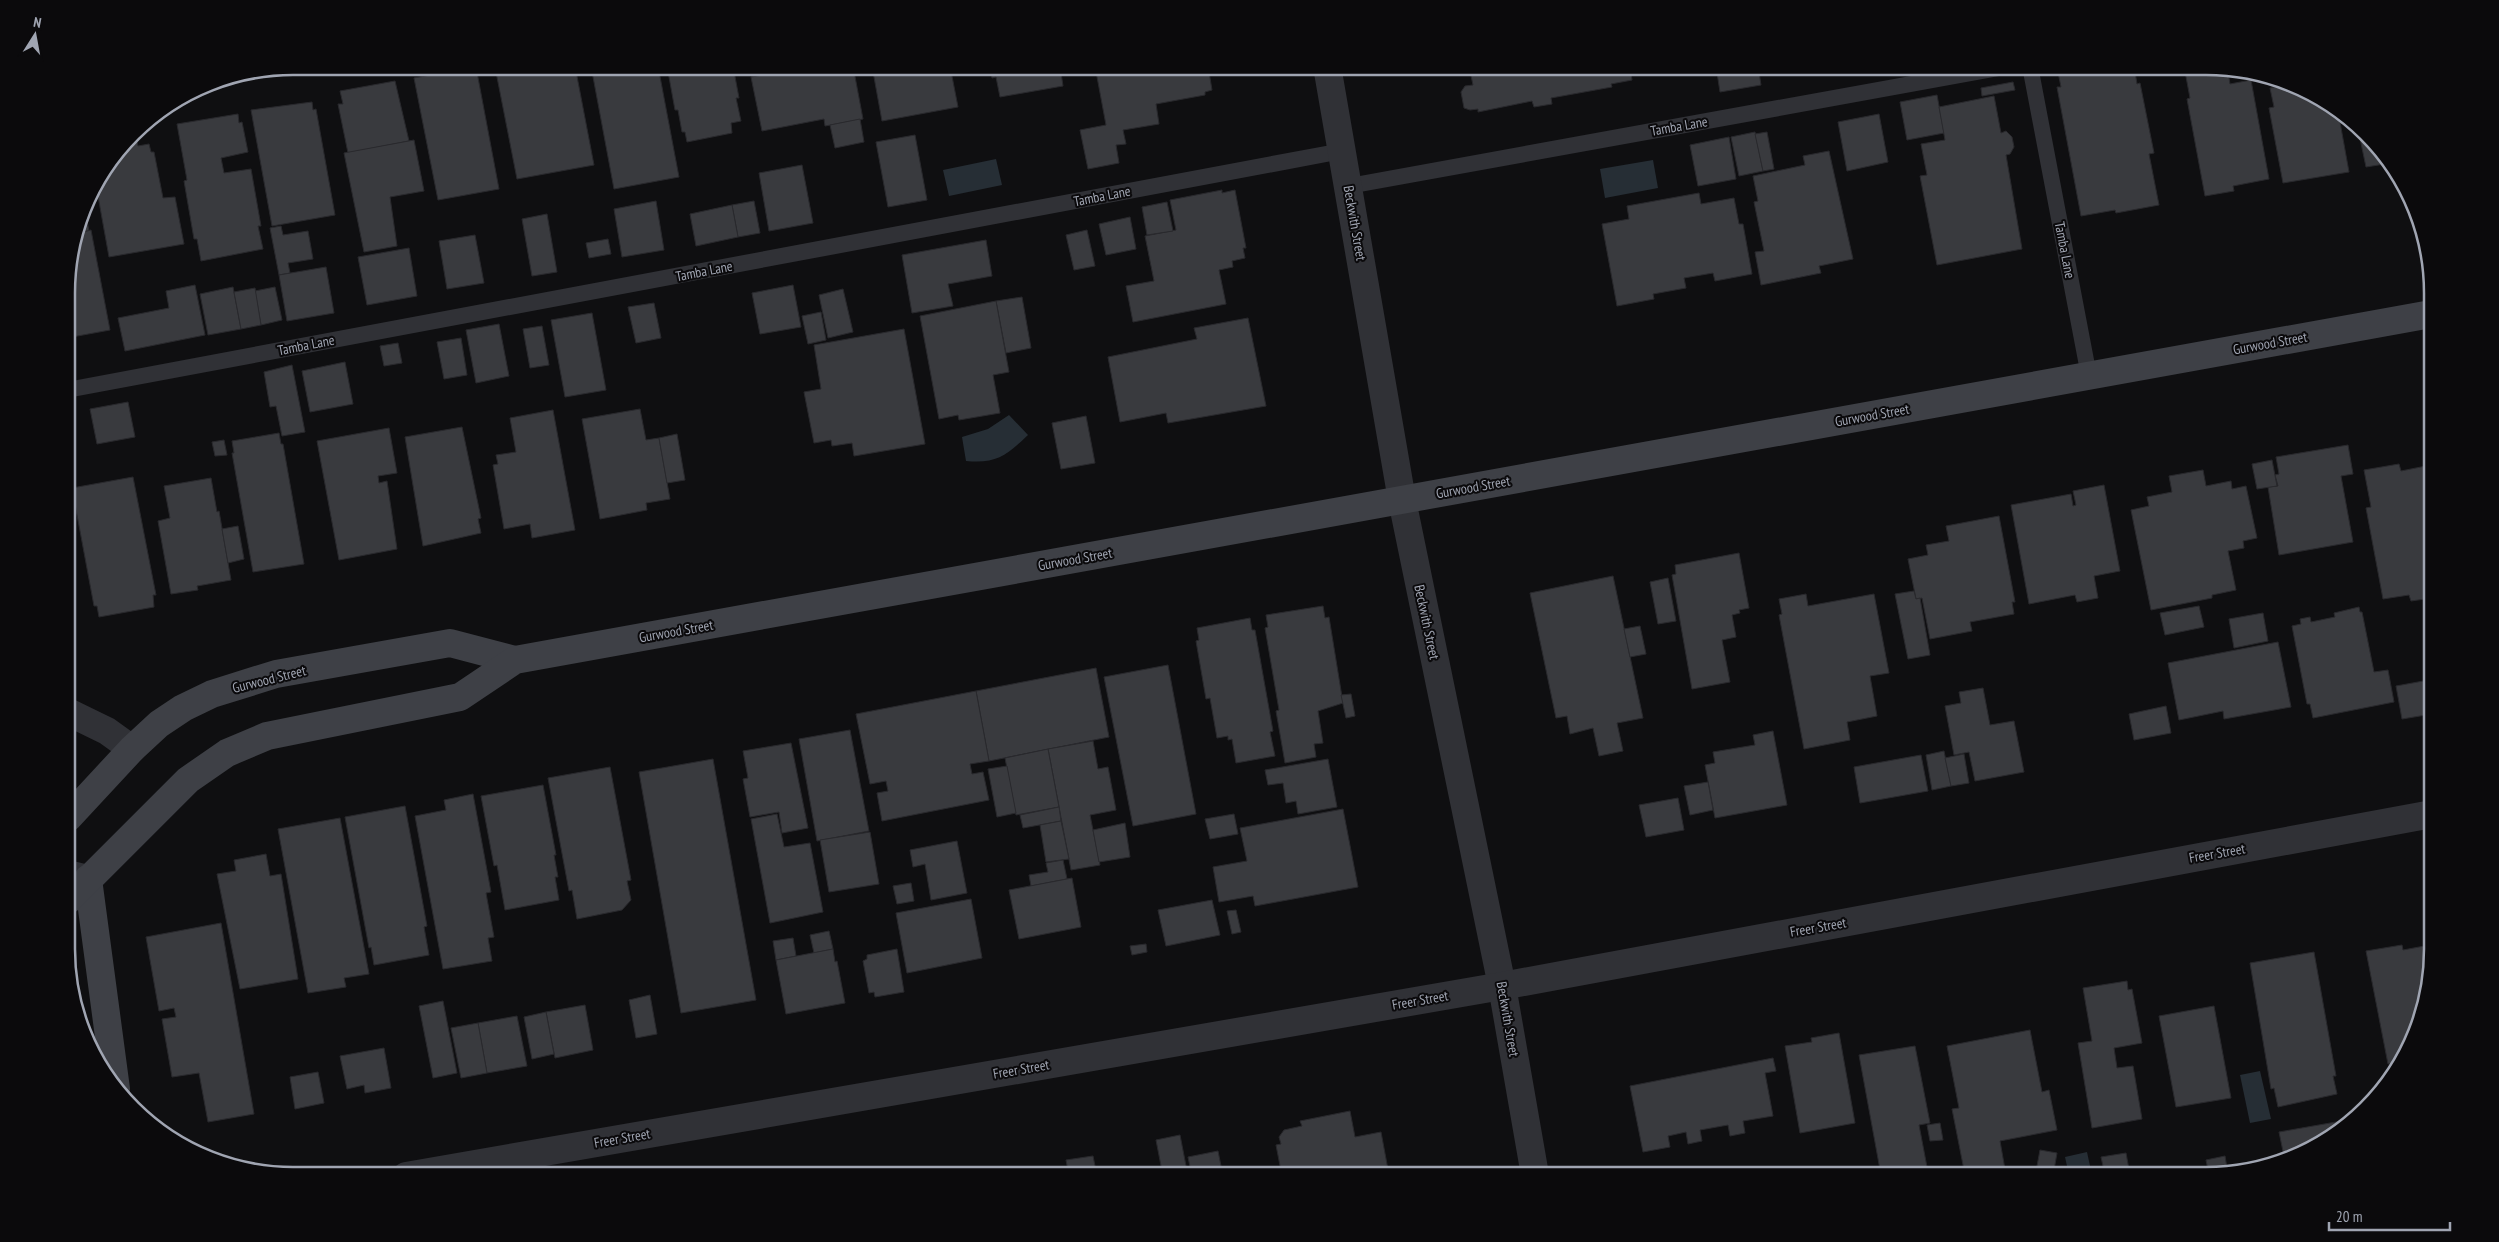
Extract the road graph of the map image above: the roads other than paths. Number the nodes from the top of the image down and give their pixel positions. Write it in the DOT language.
graph roads {
  1 [pos="1329,75"];
  2 [pos="1960,75"];
  3 [pos="2032,75"];
  4 [pos="1342,151"];
  5 [pos="1349,186"];
  6 [pos="2424,315"];
  7 [pos="2089,376"];
  8 [pos="75,389"];
  9 [pos="1402,500"];
  10 [pos="515,660"];
  11 [pos="75,715"];
  12 [pos="132,748"];
  13 [pos="75,810"];
  14 [pos="2424,815"];
  15 [pos="78,877"];
  16 [pos="1502,986"];
  17 [pos="113,1071"];
  18 [pos="458,1167"];
  19 [pos="1533,1167"];
  1 -- 4 [label="street, Beckwith Street"];
  2 -- 5 [label="lane, Tamba Lane"];
  3 -- 7 [label="lane, Tamba Lane"];
  4 -- 5 [label="street, Beckwith Street"];
  4 -- 8 [label="lane, Tamba Lane"];
  5 -- 9 [label="street, Beckwith Street"];
  6 -- 7 [label="main road, Gurwood Street"];
  7 -- 9 [label="main road, Gurwood Street"];
  9 -- 10 [label="main road, Gurwood Street"];
  9 -- 16 [label="street, Beckwith Street"];
  10 -- 12 [label="main road, Gurwood Street"];
  10 -- 15 [label="main road, Gurwood Street"];
  11 -- 12 [label="street"];
  12 -- 13 [label="main road, Gurwood Street"];
  14 -- 16 [label="street, Freer Street"];
  15 -- 17 [label="main road"];
  16 -- 18 [label="street, Freer Street"];
  16 -- 19 [label="street, Beckwith Street"];
}
